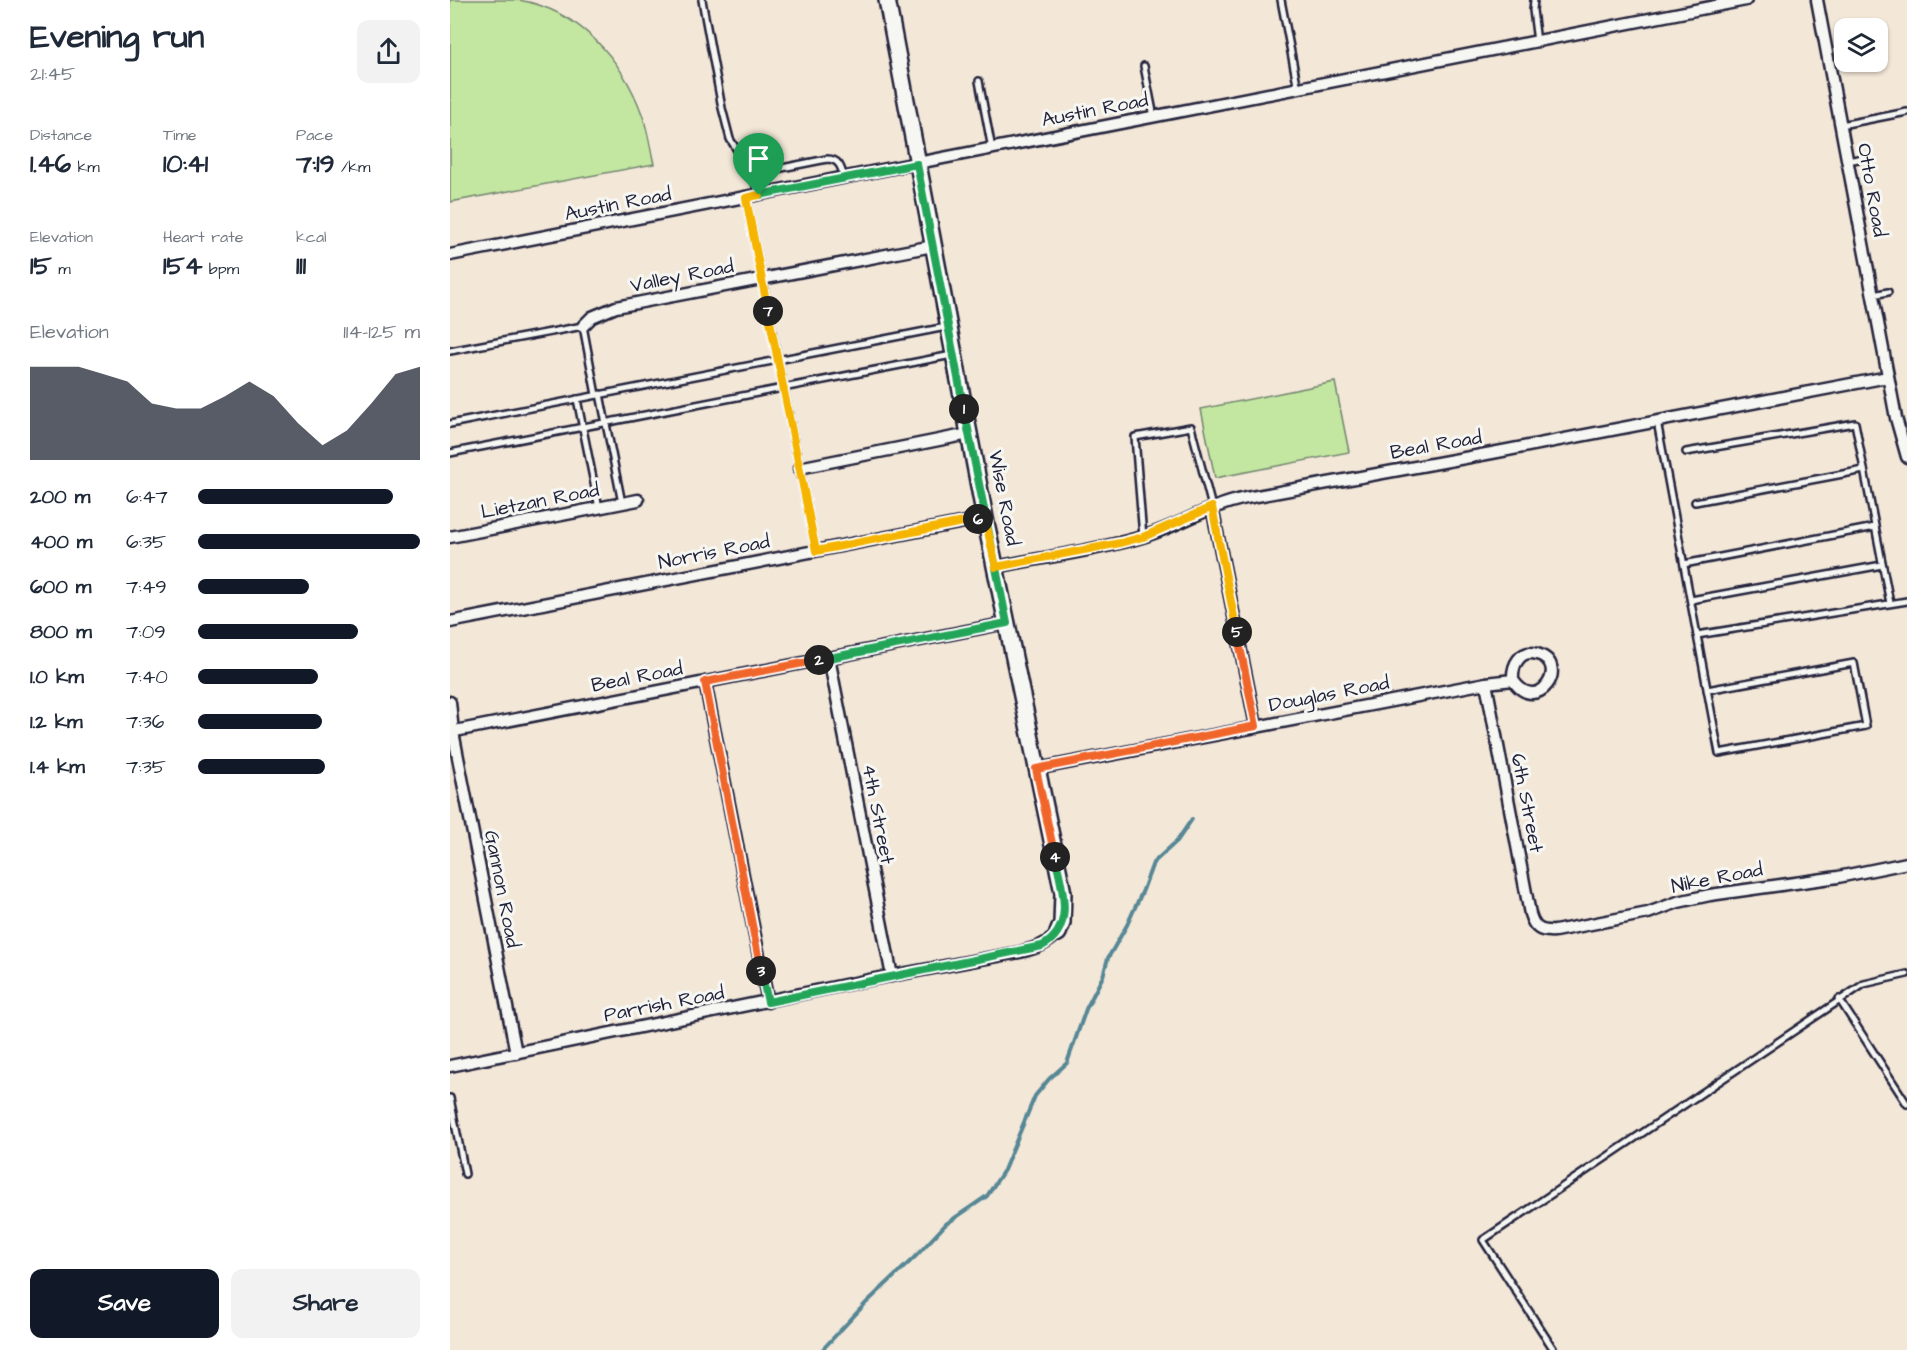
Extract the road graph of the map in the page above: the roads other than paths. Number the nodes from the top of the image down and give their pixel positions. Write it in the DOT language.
graph roads {
  1 [pos="702,0"];
  2 [pos="886,0"];
  3 [pos="1281,0"];
  4 [pos="1534,0"];
  5 [pos="1817,0"];
  6 [pos="1740,1"];
  7 [pos="1536,42"];
  8 [pos="1144,66"];
  9 [pos="979,81"];
  10 [pos="1298,89"];
  11 [pos="1907,112"];
  12 [pos="1154,117"];
  13 [pos="1842,125"];
  14 [pos="993,149"];
  15 [pos="1863,158"];
  16 [pos="1848,161"];
  17 [pos="917,164"];
  18 [pos="752,174"];
  19 [pos="845,178"];
  20 [pos="759,195"];
  21 [pos="746,198"];
  22 [pos="933,246"];
  23 [pos="450,255"];
  24 [pos="762,279"];
  25 [pos="1888,292"];
  26 [pos="1873,295"];
  27 [pos="583,326"];
  28 [pos="948,326"];
  29 [pos="450,351"];
  30 [pos="954,354"];
  31 [pos="778,360"];
  32 [pos="1888,377"];
  33 [pos="783,387"];
  34 [pos="598,395"];
  35 [pos="577,399"];
  36 [pos="1657,421"];
  37 [pos="606,422"];
  38 [pos="450,424"];
  39 [pos="583,427"];
  40 [pos="969,434"];
  41 [pos="1686,452"];
  42 [pos="450,453"];
  43 [pos="1907,457"];
  44 [pos="799,468"];
  45 [pos="1864,470"];
  46 [pos="638,500"];
  47 [pos="1695,502"];
  48 [pos="622,503"];
  49 [pos="1212,507"];
  50 [pos="599,508"];
  51 [pos="985,518"];
  52 [pos="1875,527"];
  53 [pos="450,537"];
  54 [pos="1143,537"];
  55 [pos="816,551"];
  56 [pos="1684,564"];
  57 [pos="1882,566"];
  58 [pos="996,567"];
  59 [pos="1691,600"];
  60 [pos="1907,601"];
  61 [pos="1890,603"];
  62 [pos="450,622"];
  63 [pos="1007,623"];
  64 [pos="1697,635"];
  65 [pos="829,658"];
  66 [pos="1513,680"];
  67 [pos="705,682"];
  68 [pos="1486,683"];
  69 [pos="1707,690"];
  70 [pos="450,702"];
  71 [pos="1256,726"];
  72 [pos="452,732"];
  73 [pos="1036,769"];
  74 [pos="1907,863"];
  75 [pos="1536,927"];
  76 [pos="1058,933"];
  77 [pos="1907,974"];
  78 [pos="892,976"];
  79 [pos="1839,999"];
  80 [pos="768,1002"];
  81 [pos="516,1053"];
  82 [pos="450,1066"];
  83 [pos="450,1098"];
  84 [pos="1907,1104"];
  85 [pos="465,1174"];
  86 [pos="1554,1350"];
  1 -- 18 [label="lane"];
  2 -- 17 [label="street, Wise Road"];
  3 -- 10 [label="lane"];
  4 -- 7 [label="lane"];
  5 -- 13 [label="street, Otto Road"];
  6 -- 7 [label="street, Austin Road"];
  7 -- 10 [label="street, Austin Road"];
  8 -- 12 [label="lane"];
  9 -- 14 [label="lane"];
  10 -- 12 [label="street, Austin Road"];
  11 -- 13 [label="lane"];
  12 -- 14 [label="street, Austin Road"];
  13 -- 16 [label="street, Otto Road"];
  14 -- 17 [label="street, Austin Road"];
  15 -- 16 [label="lane"];
  16 -- 26 [label="street, Otto Road"];
  17 -- 19 [label="street, Austin Road"];
  17 -- 22 [label="street, Wise Road"];
  18 -- 19 [label="lane"];
  18 -- 20 [label="lane"];
  19 -- 20 [label="street, Austin Road"];
  20 -- 21 [label="street, Austin Road"];
  21 -- 23 [label="street, Austin Road"];
  21 -- 24 [label="lane"];
  22 -- 24 [label="street, Valley Road"];
  22 -- 28 [label="street, Wise Road"];
  24 -- 27 [label="street, Valley Road"];
  24 -- 31 [label="lane"];
  25 -- 26 [label="lane"];
  26 -- 32 [label="street, Otto Road"];
  27 -- 29 [label="lane"];
  27 -- 34 [label="lane"];
  28 -- 30 [label="street, Wise Road"];
  28 -- 31 [label="lane"];
  30 -- 33 [label="lane"];
  30 -- 40 [label="street, Wise Road"];
  31 -- 33 [label="lane"];
  31 -- 34 [label="lane"];
  32 -- 36 [label="street, Beal Road"];
  32 -- 43 [label="street, Otto Road"];
  33 -- 37 [label="lane"];
  33 -- 44 [label="lane"];
  34 -- 35 [label="lane"];
  34 -- 37 [label="lane"];
  35 -- 38 [label="lane"];
  35 -- 39 [label="lane"];
  36 -- 49 [label="street, Beal Road"];
  36 -- 56 [label="lane"];
  37 -- 39 [label="lane"];
  37 -- 48 [label="lane"];
  39 -- 42 [label="lane"];
  39 -- 50 [label="lane"];
  40 -- 44 [label="street"];
  40 -- 51 [label="street, Wise Road"];
  41 -- 45 [label="lane"];
  44 -- 55 [label="lane"];
  45 -- 47 [label="lane"];
  45 -- 52 [label="lane"];
  46 -- 48 [label="street, Lietzan Road"];
  48 -- 50 [label="street, Lietzan Road"];
  49 -- 54 [label="street, Beal Road"];
  49 -- 54 [label="lane"];
  49 -- 71 [label="street"];
  50 -- 53 [label="street, Lietzan Road"];
  51 -- 55 [label="street, Norris Road"];
  51 -- 58 [label="street, Wise Road"];
  52 -- 56 [label="lane"];
  52 -- 57 [label="lane"];
  54 -- 58 [label="street, Beal Road"];
  55 -- 62 [label="street, Norris Road"];
  56 -- 59 [label="lane"];
  57 -- 59 [label="lane"];
  57 -- 61 [label="lane"];
  58 -- 63 [label="street, Wise Road"];
  59 -- 64 [label="lane"];
  60 -- 61 [label="lane"];
  61 -- 64 [label="lane"];
  63 -- 65 [label="street, Beal Road"];
  63 -- 73 [label="street, Wise Road"];
  64 -- 69 [label="lane"];
  65 -- 67 [label="street, Beal Road"];
  65 -- 78 [label="street, 4th Street"];
  66 -- 68 [label="street, Douglas Road"];
  67 -- 72 [label="street, Beal Road"];
  67 -- 80 [label="street"];
  68 -- 71 [label="street, Douglas Road"];
  68 -- 75 [label="street, 6th Street"];
  69 -- 69 [label="lane"];
  70 -- 72 [label="street, Gannon Road"];
  71 -- 73 [label="street, Douglas Road"];
  72 -- 81 [label="street, Gannon Road"];
  73 -- 76 [label="street, Wise Road"];
  74 -- 75 [label="street, Nike Road"];
  76 -- 78 [label="street, Parrish Road"];
  77 -- 79 [label="lane"];
  78 -- 80 [label="street, Parrish Road"];
  79 -- 84 [label="lane"];
  79 -- 86 [label="lane"];
  80 -- 81 [label="street, Parrish Road"];
  81 -- 82 [label="street, Parrish Road"];
  83 -- 85 [label="lane"];
}
